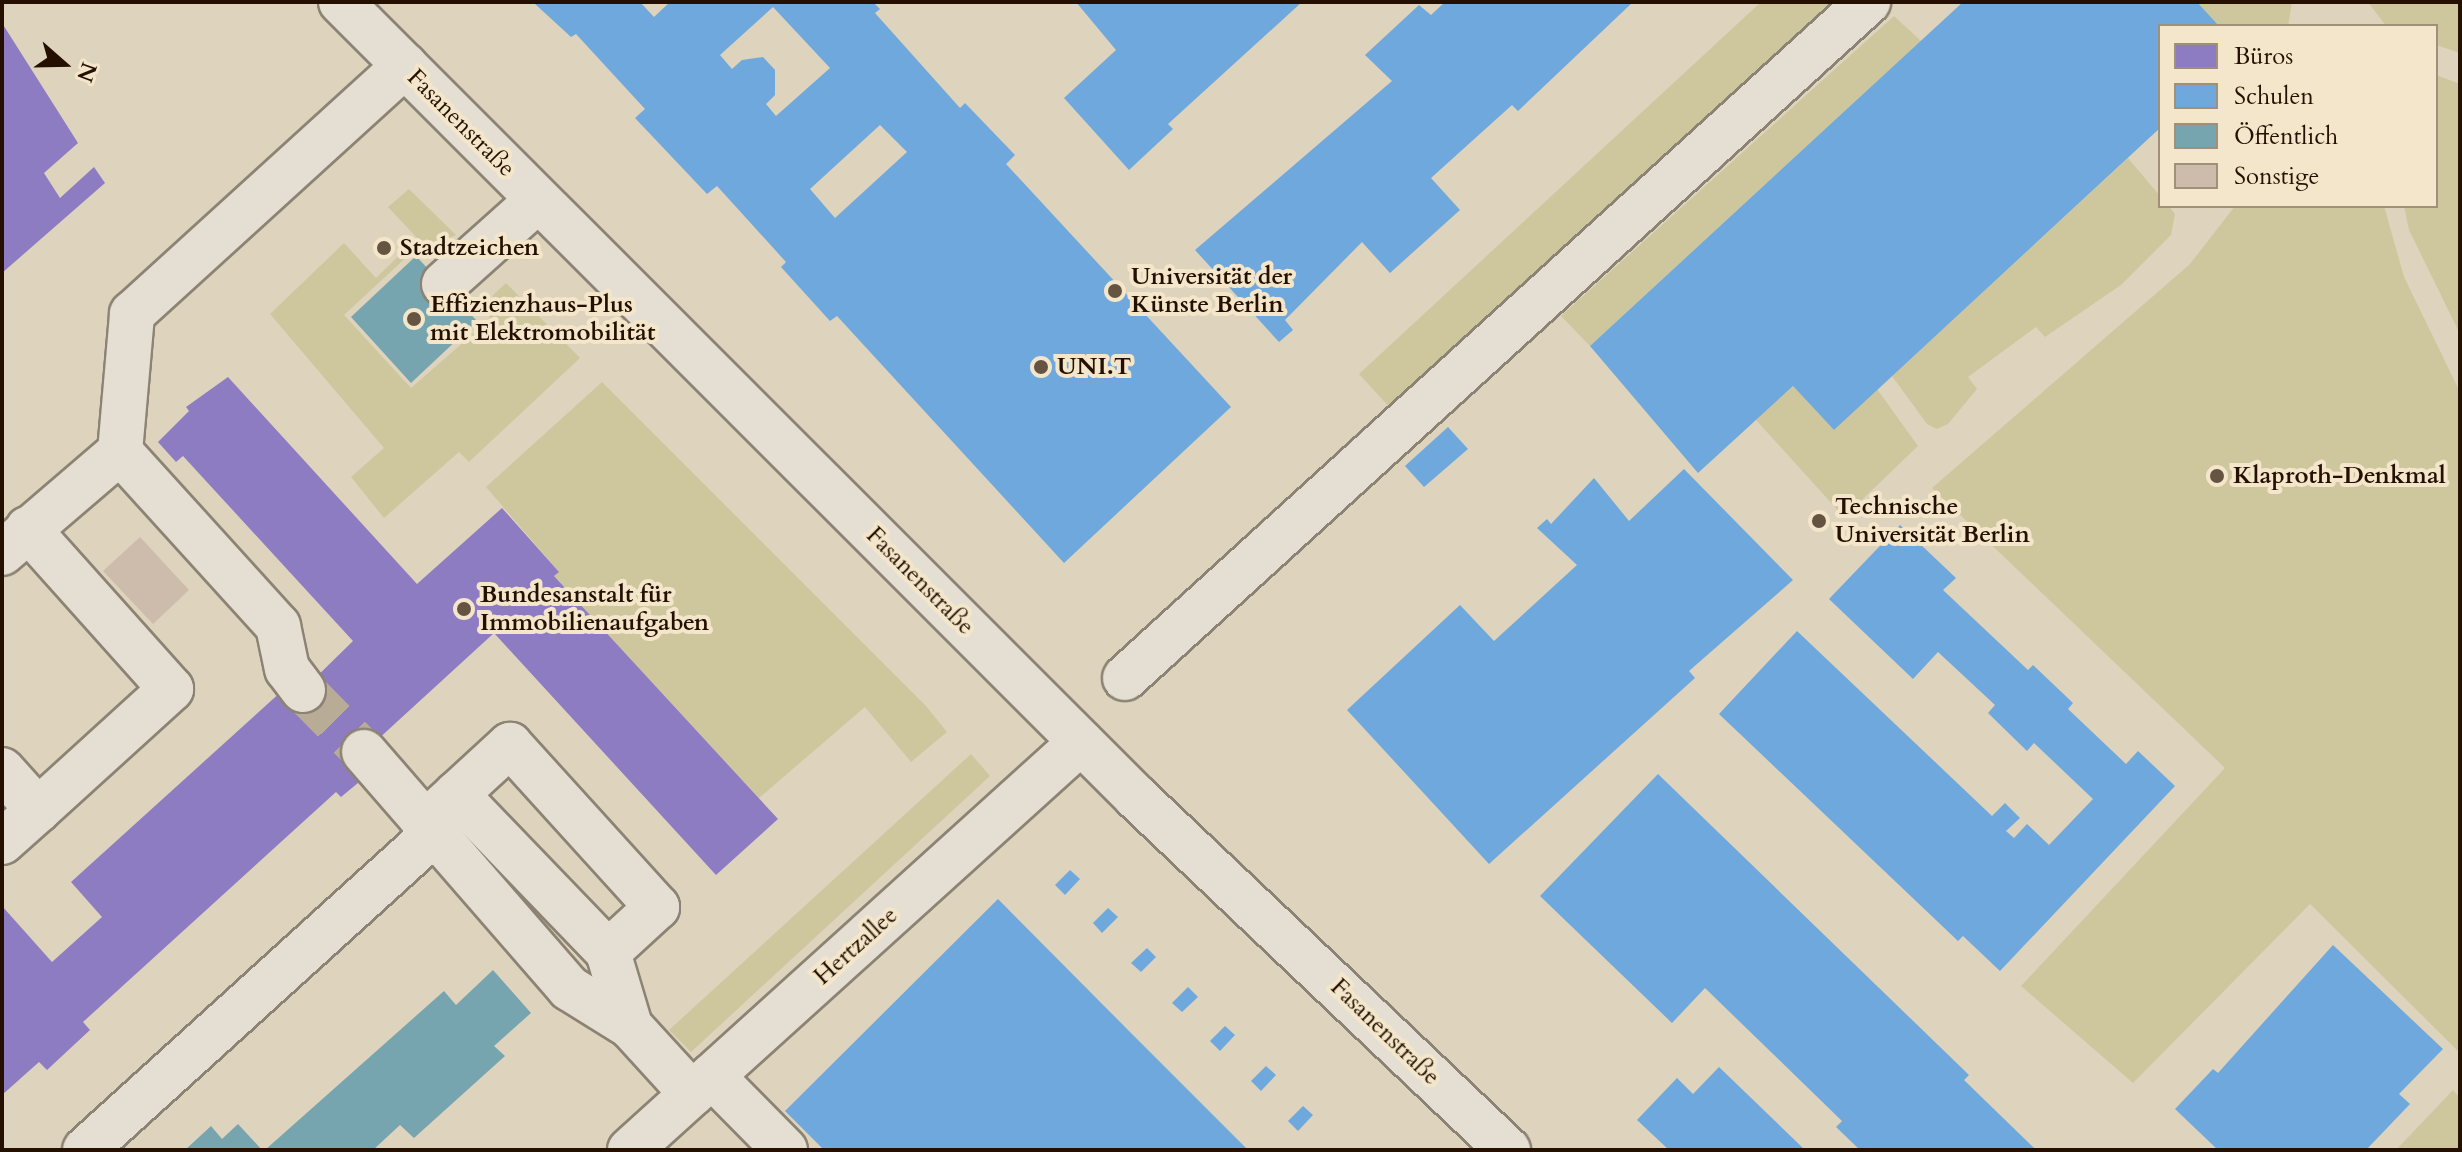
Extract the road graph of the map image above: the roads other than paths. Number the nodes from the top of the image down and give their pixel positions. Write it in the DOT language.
graph roads {
  1 [pos="341,2"];
  2 [pos="1868,2"];
  3 [pos="405,66"];
  4 [pos="538,200"];
  5 [pos="444,284"];
  6 [pos="120,452"];
  7 [pos="15,541"];
  8 [pos="1125,678"];
  9 [pos="303,690"];
  10 [pos="1081,742"];
  11 [pos="364,752"];
  12 [pos="2,770"];
  13 [pos="456,794"];
  14 [pos="38,810"];
  15 [pos="429,829"];
  16 [pos="2,842"];
  17 [pos="608,952"];
  18 [pos="630,1026"];
  19 [pos="702,1085"];
  20 [pos="641,1140"];
  21 [pos="85,1150"];
  22 [pos="785,1150"];
  23 [pos="1508,1150"];
  1 -- 3 [label="street, Fasanenstraße"];
  2 -- 8 [label="street"];
  3 -- 4 [label="street, Fasanenstraße"];
  3 -- 6 [label="street"];
  4 -- 5 [label="street"];
  4 -- 10 [label="street, Fasanenstraße"];
  6 -- 7 [label="street"];
  6 -- 9 [label="street"];
  7 -- 14 [label="street"];
  10 -- 19 [label="street, Hertzallee"];
  10 -- 23 [label="street, Fasanenstraße"];
  11 -- 15 [label="street"];
  12 -- 14 [label="street"];
  13 -- 15 [label="street"];
  13 -- 17 [label="street"];
  13 -- 17 [label="street"];
  14 -- 16 [label="street"];
  15 -- 18 [label="street"];
  15 -- 21 [label="street"];
  17 -- 18 [label="street"];
  18 -- 19 [label="street"];
  19 -- 20 [label="street, Hertzallee"];
  19 -- 22 [label="street"];
}
